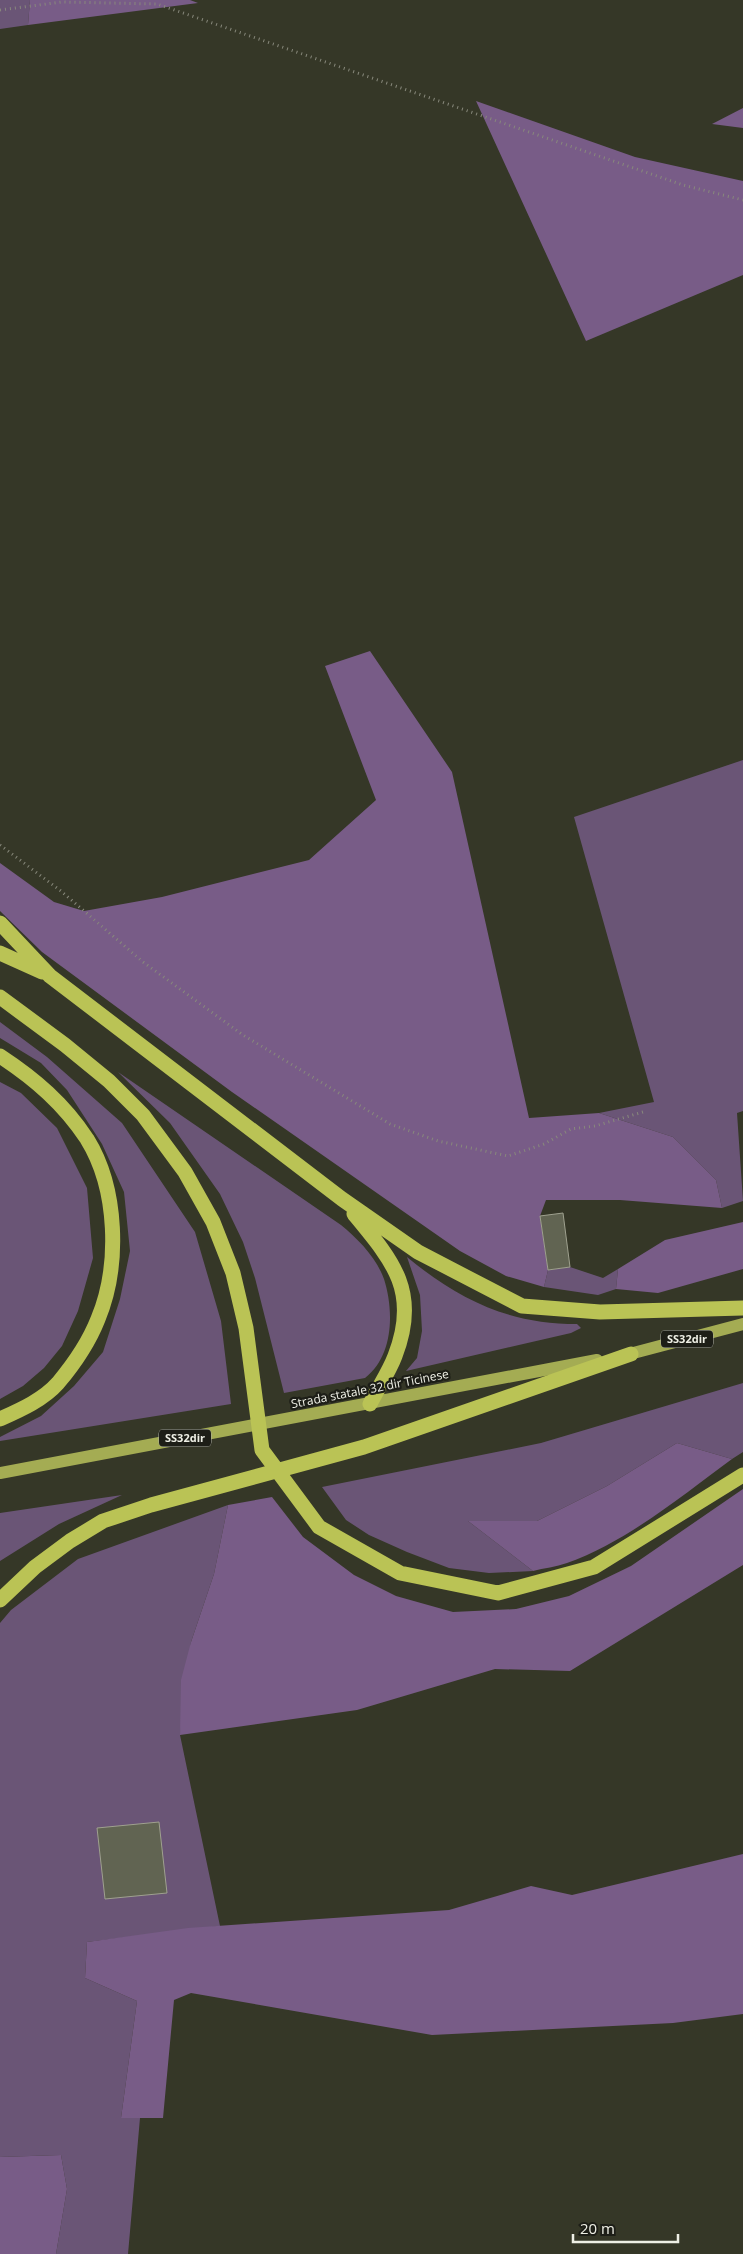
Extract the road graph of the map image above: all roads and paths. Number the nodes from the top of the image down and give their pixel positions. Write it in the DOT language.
graph roads {
  1 [pos="62,1"];
  2 [pos="0,10"];
  3 [pos="743,200"];
  4 [pos="0,845"];
  5 [pos="0,923"];
  6 [pos="0,952"];
  7 [pos="50,976"];
  8 [pos="0,998"];
  9 [pos="0,1056"];
  10 [pos="643,1112"];
  11 [pos="342,1199"];
  12 [pos="743,1308"];
  13 [pos="743,1324"];
  14 [pos="631,1354"];
  15 [pos="370,1404"];
  16 [pos="0,1419"];
  17 [pos="0,1472"];
  18 [pos="743,1475"];
  19 [pos="0,1600"];
  1 -- 2 [label="path"];
  1 -- 3 [label="path"];
  4 -- 10 [label="path"];
  5 -- 7 [label="highway"];
  6 -- 7 [label="highway"];
  7 -- 11 [label="highway"];
  8 -- 18 [label="highway"];
  9 -- 16 [label="highway"];
  11 -- 12 [label="highway"];
  11 -- 15 [label="highway"];
  13 -- 14 [label="main road, Strada statale 32 dir Ticinese / SS32dir"];
  14 -- 15 [label="main road, Strada statale 32 dir Ticinese / SS32dir"];
  14 -- 19 [label="highway"];
  15 -- 17 [label="main road, Strada statale 32 dir Ticinese / SS32dir"];
}
